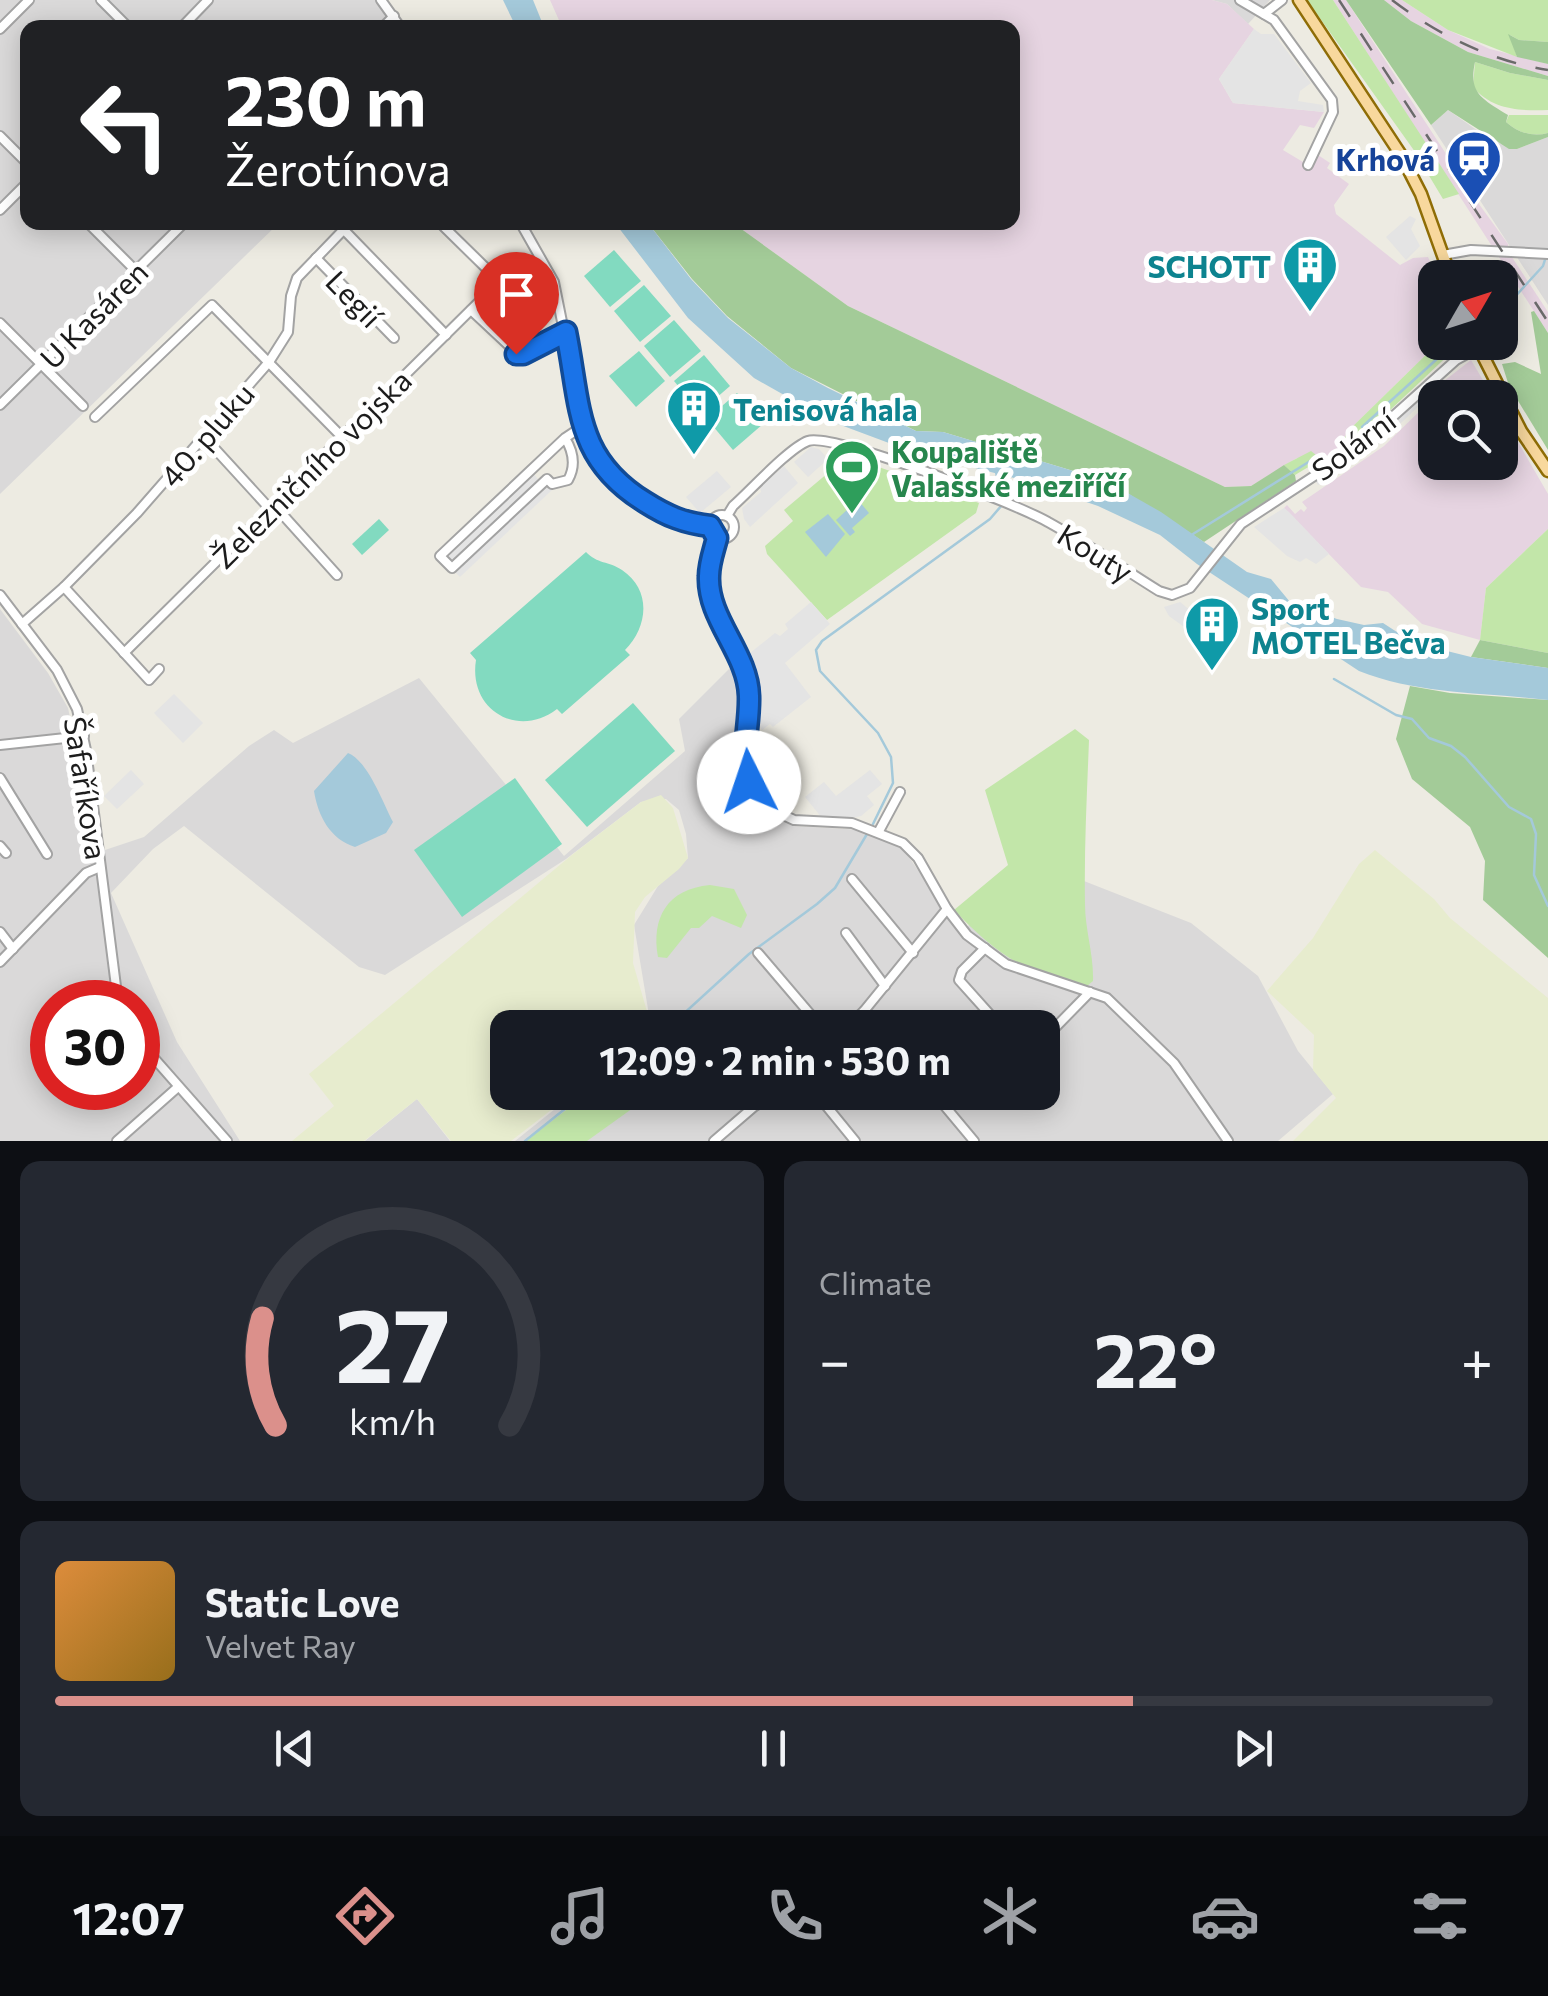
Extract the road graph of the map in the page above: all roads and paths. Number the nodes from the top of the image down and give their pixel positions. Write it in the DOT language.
graph roads {
  1 [pos="29,0"];
  2 [pos="101,0"];
  3 [pos="208,0"];
  4 [pos="380,0"];
  5 [pos="1240,0"];
  6 [pos="1282,0"];
  7 [pos="1299,0"];
  8 [pos="1264,14"];
  9 [pos="394,16"];
  10 [pos="121,20"];
  11 [pos="189,20"];
  12 [pos="390,20"];
  13 [pos="396,20"];
  14 [pos="0,29"];
  15 [pos="0,136"];
  16 [pos="20,156"];
  17 [pos="1308,165"];
  18 [pos="20,190"];
  19 [pos="0,210"];
  20 [pos="94,230"];
  21 [pos="177,230"];
  22 [pos="344,230"];
  23 [pos="447,230"];
  24 [pos="525,230"];
  25 [pos="1546,254"];
  26 [pos="1444,255"];
  27 [pos="316,258"];
  28 [pos="1446,260"];
  29 [pos="136,272"];
  30 [pos="471,310"];
  31 [pos="0,323"];
  32 [pos="566,332"];
  33 [pos="446,335"];
  34 [pos="394,338"];
  35 [pos="1456,360"];
  36 [pos="1485,360"];
  37 [pos="268,362"];
  38 [pos="42,364"];
  39 [pos="0,406"];
  40 [pos="84,406"];
  41 [pos="95,417"];
  42 [pos="583,426"];
  43 [pos="342,437"];
  44 [pos="205,438"];
  45 [pos="565,438"];
  46 [pos="539,464"];
  47 [pos="1548,471"];
  48 [pos="547,479"];
  49 [pos="272,507"];
  50 [pos="727,516"];
  51 [pos="710,526"];
  52 [pos="717,538"];
  53 [pos="337,574"];
  54 [pos="1200,576"];
  55 [pos="64,587"];
  56 [pos="0,595"];
  57 [pos="22,624"];
  58 [pos="124,654"];
  59 [pos="159,669"];
  60 [pos="84,736"];
  61 [pos="0,746"];
  62 [pos="0,778"];
  63 [pos="900,792"];
  64 [pos="880,831"];
  65 [pos="47,854"];
  66 [pos="100,868"];
  67 [pos="852,879"];
  68 [pos="946,909"];
  69 [pos="0,932"];
  70 [pos="846,933"];
  71 [pos="13,948"];
  72 [pos="984,948"];
  73 [pos="758,953"];
  74 [pos="913,953"];
  75 [pos="0,962"];
  76 [pos="115,980"];
  77 [pos="886,986"];
  78 [pos="1090,992"];
  79 [pos="807,1010"];
  80 [pos="865,1010"];
  81 [pos="986,1010"];
  82 [pos="1060,1023"];
  83 [pos="160,1066"];
  84 [pos="178,1087"];
  85 [pos="750,1110"];
  86 [pos="830,1110"];
  87 [pos="948,1110"];
  88 [pos="726,1131"];
  89 [pos="117,1141"];
  90 [pos="227,1141"];
  91 [pos="714,1141"];
  92 [pos="734,1141"];
  93 [pos="856,1141"];
  94 [pos="974,1141"];
  95 [pos="1228,1141"];
  1 -- 14 [label="street"];
  2 -- 10 [label="street"];
  3 -- 11 [label="street"];
  4 -- 9 [label="street"];
  5 -- 8 [label="street"];
  6 -- 8 [label="street"];
  7 -- 26 [label="main road"];
  8 -- 17 [label="street"];
  9 -- 12 [label="street"];
  9 -- 13 [label="street"];
  15 -- 16 [label="street"];
  18 -- 19 [label="street"];
  20 -- 29 [label="street"];
  21 -- 29 [label="street, U Kasáren"];
  22 -- 27 [label="street, 40. pluku"];
  22 -- 33 [label="street"];
  23 -- 30 [label="street, Železničního vojska"];
  24 -- 32 [label="street"];
  25 -- 26 [label="street"];
  26 -- 28 [label="main road"];
  27 -- 34 [label="street, Legií"];
  27 -- 37 [label="street, 40. pluku"];
  29 -- 38 [label="street, U Kasáren"];
  30 -- 32 [label="street"];
  30 -- 33 [label="street, Železničního vojska"];
  31 -- 38 [label="street"];
  32 -- 42 [label="street"];
  33 -- 43 [label="street, Železničního vojska"];
  35 -- 54 [label="street, Solární"];
  36 -- 47 [label="main road"];
  37 -- 41 [label="street"];
  37 -- 43 [label="street"];
  37 -- 44 [label="street, 40. pluku"];
  38 -- 39 [label="street, U Kasáren"];
  38 -- 40 [label="street"];
  42 -- 45 [label="street"];
  42 -- 51 [label="street"];
  43 -- 49 [label="street, Železničního vojska"];
  44 -- 49 [label="street"];
  44 -- 55 [label="street, 40. pluku"];
  45 -- 46 [label="street"];
  45 -- 48 [label="street"];
  46 -- 48 [label="street"];
  46 -- 48 [label="street"];
  49 -- 53 [label="street"];
  49 -- 58 [label="street, Železničního vojska"];
  50 -- 51 [label="street, Kouty"];
  50 -- 52 [label="street, Kouty"];
  50 -- 54 [label="street, Kouty"];
  51 -- 52 [label="street"];
  52 -- 64 [label="street, Kouty"];
  55 -- 57 [label="street, 40. pluku"];
  55 -- 58 [label="street"];
  56 -- 57 [label="street, Šafaříkova"];
  57 -- 60 [label="street, Šafaříkova"];
  58 -- 59 [label="street"];
  60 -- 61 [label="street"];
  60 -- 66 [label="street, Šafaříkova"];
  62 -- 65 [label="street"];
  63 -- 64 [label="street"];
  64 -- 68 [label="street, Kouty"];
  66 -- 71 [label="street"];
  66 -- 76 [label="street, Šafaříkova"];
  67 -- 74 [label="street"];
  68 -- 72 [label="street, Kouty"];
  68 -- 74 [label="street"];
  69 -- 71 [label="street"];
  70 -- 77 [label="street"];
  71 -- 75 [label="street"];
  72 -- 78 [label="street, Kouty"];
  72 -- 81 [label="street"];
  73 -- 79 [label="street"];
  74 -- 77 [label="street"];
  77 -- 80 [label="street"];
  78 -- 82 [label="street"];
  78 -- 95 [label="street, Kouty"];
  83 -- 84 [label="street"];
  84 -- 89 [label="street"];
  84 -- 90 [label="street"];
  85 -- 88 [label="street"];
  86 -- 93 [label="street"];
  87 -- 94 [label="street"];
  88 -- 91 [label="street"];
  88 -- 92 [label="street"];
}
